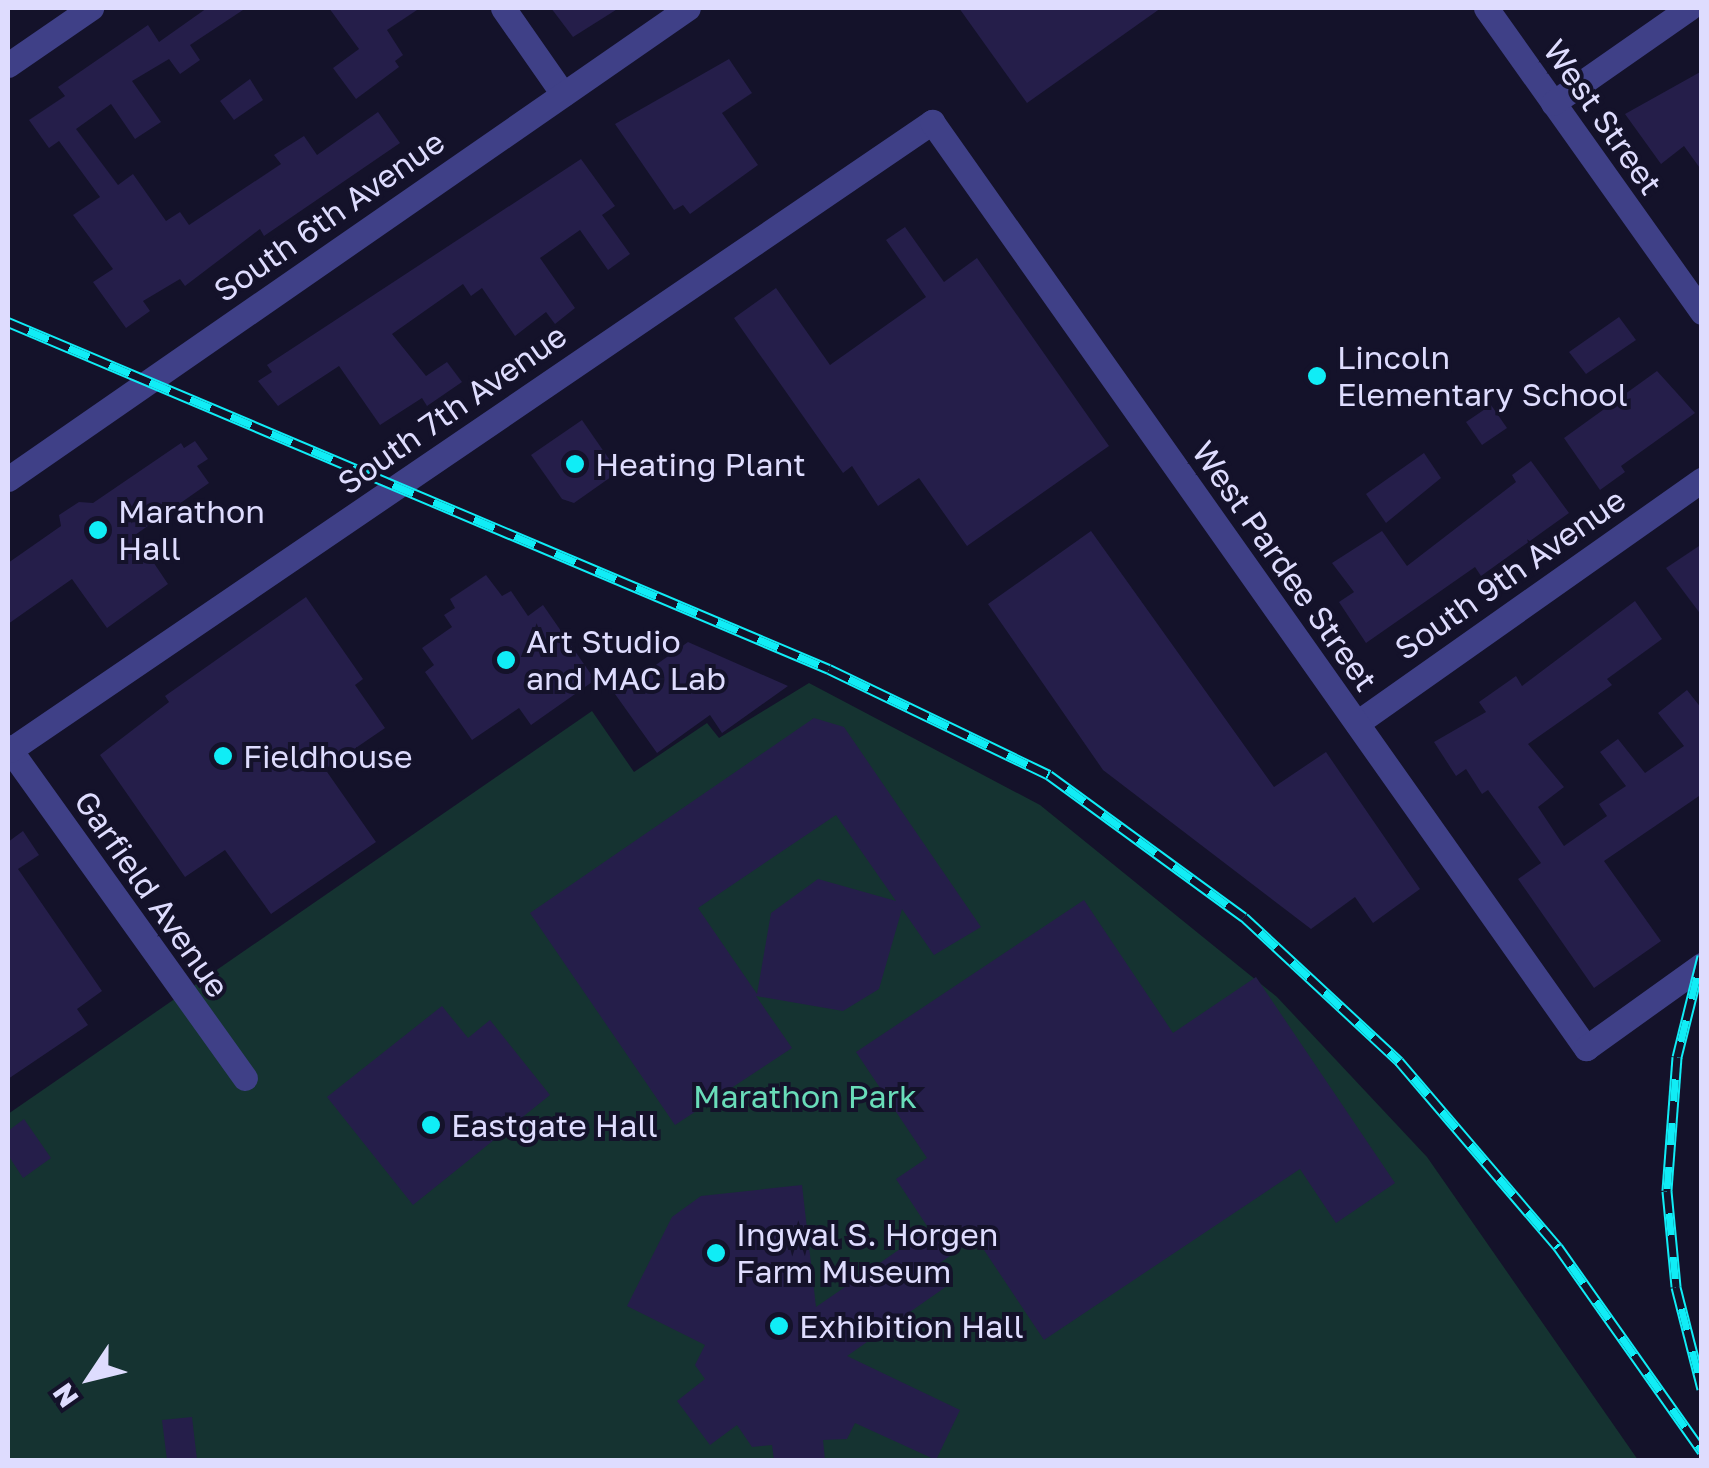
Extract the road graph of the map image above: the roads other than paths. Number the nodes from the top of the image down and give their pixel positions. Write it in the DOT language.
graph roads {
  1 [pos="91,8"];
  2 [pos="502,8"];
  3 [pos="688,8"];
  4 [pos="1486,8"];
  5 [pos="1689,8"];
  6 [pos="8,66"];
  7 [pos="563,94"];
  8 [pos="1553,102"];
  9 [pos="932,122"];
  10 [pos="1702,312"];
  11 [pos="8,479"];
  12 [pos="1702,480"];
  13 [pos="1357,722"];
  14 [pos="9,748"];
  15 [pos="1702,965"];
  16 [pos="245,1078"];
  1 -- 6 [label="street"];
  2 -- 7 [label="street"];
  3 -- 7 [label="street, South 6th Avenue"];
  4 -- 8 [label="street, West Street"];
  5 -- 8 [label="street"];
  7 -- 11 [label="street, South 6th Avenue"];
  8 -- 10 [label="street, West Street"];
  9 -- 13 [label="street, West Pardee Street"];
  9 -- 14 [label="street, South 7th Avenue"];
  12 -- 13 [label="street, South 9th Avenue"];
  13 -- 15 [label="street, West Pardee Street"];
  14 -- 16 [label="street, Garfield Avenue"];
}
